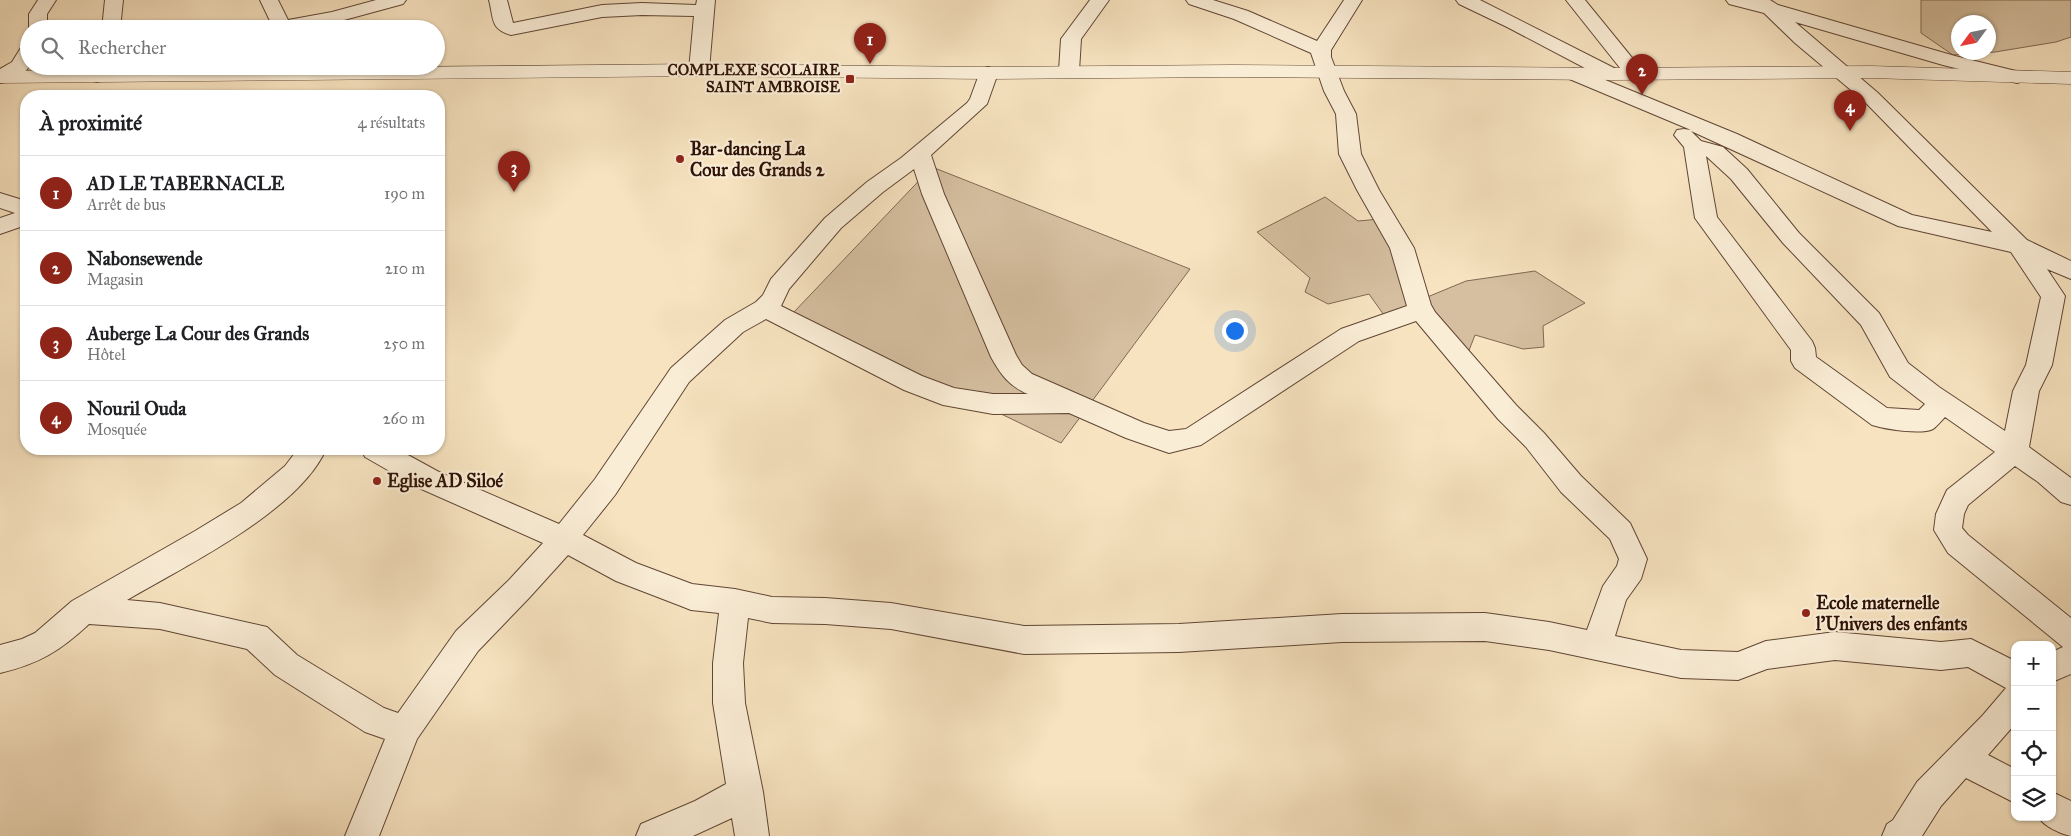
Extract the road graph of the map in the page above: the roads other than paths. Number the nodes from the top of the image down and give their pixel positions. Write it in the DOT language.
graph roads {
  1 [pos="47,0"];
  2 [pos="114,0"];
  3 [pos="269,0"];
  4 [pos="397,0"];
  5 [pos="498,0"];
  6 [pos="1100,0"];
  7 [pos="1195,0"];
  8 [pos="1353,0"];
  9 [pos="1465,0"];
  10 [pos="1575,0"];
  11 [pos="1735,0"];
  12 [pos="1765,4"];
  13 [pos="706,5"];
  14 [pos="331,9"];
  15 [pos="38,20"];
  16 [pos="110,20"];
  17 [pos="275,20"];
  18 [pos="300,20"];
  19 [pos="1324,61"];
  20 [pos="20,64"];
  21 [pos="445,70"];
  22 [pos="699,70"];
  23 [pos="1069,71"];
  24 [pos="1842,72"];
  25 [pos="988,73"];
  26 [pos="1574,74"];
  27 [pos="1612,74"];
  28 [pos="1635,74"];
  29 [pos="33,75"];
  30 [pos="1,77"];
  31 [pos="2017,77"];
  32 [pos="2071,78"];
  33 [pos="1664,112"];
  34 [pos="1694,146"];
  35 [pos="920,154"];
  36 [pos="0,200"];
  37 [pos="20,206"];
  38 [pos="20,221"];
  39 [pos="1,233"];
  40 [pos="2019,246"];
  41 [pos="2070,270"];
  42 [pos="765,308"];
  43 [pos="1421,310"];
  44 [pos="1943,403"];
  45 [pos="1074,404"];
  46 [pos="2015,451"];
  47 [pos="309,455"];
  48 [pos="385,455"];
  49 [pos="2071,494"];
  50 [pos="564,539"];
  51 [pos="735,602"];
  52 [pos="82,610"];
  53 [pos="2071,636"];
  54 [pos="1596,645"];
  55 [pos="2071,658"];
  56 [pos="0,659"];
  57 [pos="2056,666"];
  58 [pos="2011,675"];
  59 [pos="2011,704"];
  60 [pos="405,730"];
  61 [pos="1963,759"];
  62 [pos="2011,785"];
  63 [pos="746,792"];
  64 [pos="2056,811"];
  65 [pos="2071,820"];
  66 [pos="1903,835"];
  67 [pos="362,836"];
  68 [pos="653,836"];
  69 [pos="752,836"];
  1 -- 15 [label="street"];
  2 -- 16 [label="street"];
  3 -- 17 [label="street"];
  4 -- 14 [label="street"];
  5 -- 13 [label="street"];
  6 -- 23 [label="street"];
  7 -- 19 [label="street"];
  8 -- 19 [label="street"];
  9 -- 27 [label="street"];
  10 -- 28 [label="street"];
  11 -- 12 [label="street"];
  12 -- 24 [label="street"];
  12 -- 31 [label="street"];
  13 -- 22 [label="street"];
  14 -- 18 [label="street"];
  19 -- 23 [label="street"];
  19 -- 26 [label="street"];
  19 -- 43 [label="street"];
  20 -- 30 [label="street"];
  21 -- 22 [label="street"];
  22 -- 25 [label="street"];
  23 -- 25 [label="street"];
  24 -- 28 [label="street"];
  24 -- 31 [label="street"];
  24 -- 40 [label="street"];
  25 -- 35 [label="street"];
  26 -- 27 [label="street"];
  26 -- 33 [label="street"];
  27 -- 28 [label="street"];
  29 -- 30 [label="street"];
  31 -- 32 [label="street"];
  33 -- 34 [label="street"];
  33 -- 40 [label="street"];
  34 -- 44 [label="street"];
  34 -- 44 [label="street"];
  35 -- 42 [label="street"];
  35 -- 45 [label="street"];
  36 -- 37 [label="street"];
  38 -- 39 [label="street"];
  40 -- 41 [label="street"];
  40 -- 46 [label="street"];
  42 -- 45 [label="street"];
  42 -- 50 [label="street"];
  43 -- 45 [label="street"];
  43 -- 54 [label="street"];
  44 -- 46 [label="street"];
  46 -- 49 [label="street"];
  46 -- 53 [label="street"];
  47 -- 52 [label="street"];
  48 -- 50 [label="street"];
  50 -- 51 [label="street"];
  50 -- 60 [label="street"];
  51 -- 54 [label="street"];
  51 -- 63 [label="street"];
  52 -- 56 [label="street"];
  52 -- 60 [label="street"];
  54 -- 58 [label="street"];
  55 -- 57 [label="street"];
  59 -- 61 [label="street"];
  60 -- 67 [label="street"];
  61 -- 62 [label="street"];
  61 -- 66 [label="street"];
  63 -- 68 [label="street"];
  63 -- 69 [label="street"];
  64 -- 65 [label="street"];
}
